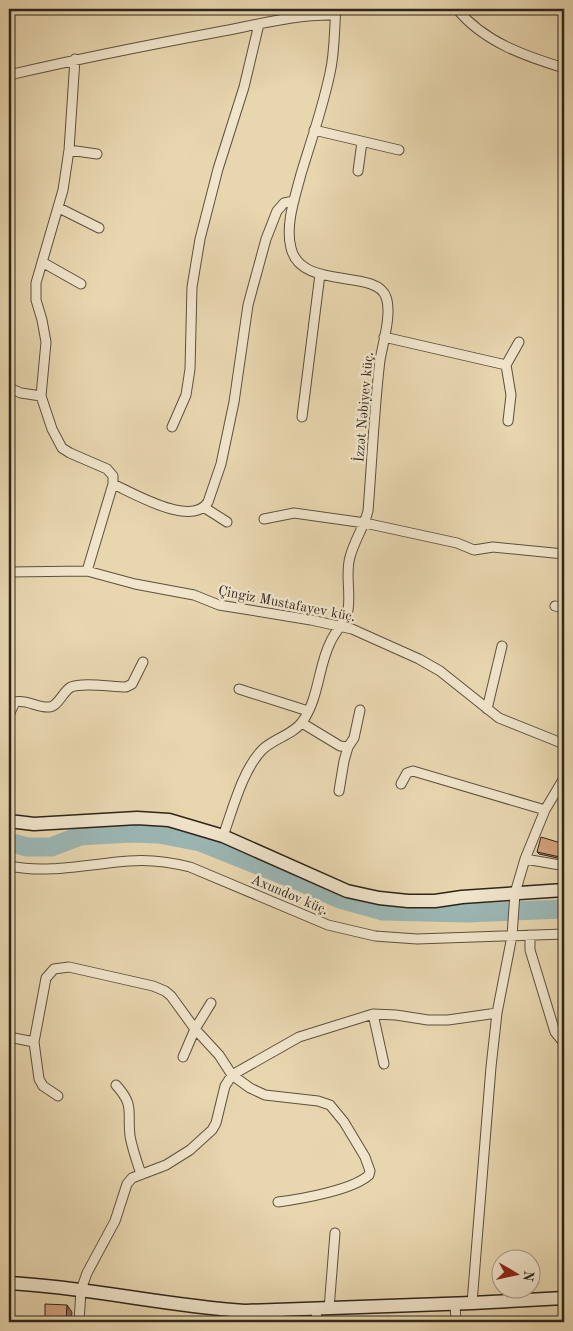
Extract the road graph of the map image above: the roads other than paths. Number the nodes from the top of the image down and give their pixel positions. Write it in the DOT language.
graph roads {
  1 [pos="457,9"];
  2 [pos="336,12"];
  3 [pos="259,24"];
  4 [pos="75,59"];
  5 [pos="564,68"];
  6 [pos="9,75"];
  7 [pos="314,130"];
  8 [pos="362,142"];
  9 [pos="69,150"];
  10 [pos="399,150"];
  11 [pos="97,154"];
  12 [pos="358,172"];
  13 [pos="294,201"];
  14 [pos="59,208"];
  15 [pos="99,228"];
  16 [pos="42,262"];
  17 [pos="320,274"];
  18 [pos="81,284"];
  19 [pos="384,337"];
  20 [pos="520,342"];
  21 [pos="506,365"];
  22 [pos="9,388"];
  23 [pos="42,396"];
  24 [pos="302,416"];
  25 [pos="508,421"];
  26 [pos="172,427"];
  27 [pos="113,484"];
  28 [pos="205,508"];
  29 [pos="264,519"];
  30 [pos="227,522"];
  31 [pos="365,523"];
  32 [pos="564,554"];
  33 [pos="87,571"];
  34 [pos="9,572"];
  35 [pos="341,626"];
  36 [pos="502,646"];
  37 [pos="143,662"];
  38 [pos="239,689"];
  39 [pos="486,709"];
  40 [pos="360,710"];
  41 [pos="308,711"];
  42 [pos="9,715"];
  43 [pos="302,722"];
  44 [pos="564,744"];
  45 [pos="348,748"];
  46 [pos="564,778"];
  47 [pos="401,784"];
  48 [pos="339,791"];
  49 [pos="545,810"];
  50 [pos="9,821"];
  51 [pos="223,836"];
  52 [pos="525,859"];
  53 [pos="560,865"];
  54 [pos="9,866"];
  55 [pos="564,890"];
  56 [pos="515,897"];
  57 [pos="564,934"];
  58 [pos="530,935"];
  59 [pos="512,936"];
  60 [pos="211,1003"];
  61 [pos="497,1013"];
  62 [pos="373,1014"];
  63 [pos="195,1028"];
  64 [pos="9,1038"];
  65 [pos="34,1042"];
  66 [pos="564,1043"];
  67 [pos="182,1057"];
  68 [pos="384,1064"];
  69 [pos="232,1074"];
  70 [pos="116,1085"];
  71 [pos="58,1096"];
  72 [pos="141,1174"];
  73 [pos="278,1202"];
  74 [pos="336,1233"];
  75 [pos="9,1283"];
  76 [pos="81,1290"];
  77 [pos="564,1298"];
  78 [pos="472,1303"];
  79 [pos="455,1304"];
  80 [pos="323,1309"];
  81 [pos="279,1316"];
  82 [pos="79,1322"];
  83 [pos="317,1322"];
  84 [pos="456,1322"];
  1 -- 5 [label="street"];
  2 -- 3 [label="street"];
  2 -- 7 [label="street, İzzət Nəbiyev küç."];
  3 -- 4 [label="street"];
  3 -- 26 [label="street"];
  4 -- 6 [label="street"];
  4 -- 9 [label="street"];
  7 -- 8 [label="street"];
  7 -- 13 [label="street, İzzət Nəbiyev küç."];
  8 -- 10 [label="street"];
  8 -- 12 [label="street"];
  9 -- 11 [label="street"];
  9 -- 14 [label="street"];
  13 -- 17 [label="street, İzzət Nəbiyev küç."];
  13 -- 28 [label="street"];
  14 -- 15 [label="street"];
  14 -- 16 [label="street"];
  16 -- 18 [label="street"];
  16 -- 23 [label="street"];
  17 -- 19 [label="street, İzzət Nəbiyev küç."];
  17 -- 24 [label="street"];
  19 -- 21 [label="street"];
  19 -- 31 [label="street, İzzət Nəbiyev küç."];
  20 -- 21 [label="street"];
  21 -- 25 [label="street"];
  22 -- 23 [label="street"];
  23 -- 27 [label="street"];
  27 -- 28 [label="street"];
  27 -- 33 [label="street"];
  28 -- 30 [label="street"];
  29 -- 31 [label="street"];
  31 -- 32 [label="street"];
  31 -- 35 [label="street, İzzət Nəbiyev küç."];
  33 -- 34 [label="street, Çingiz Mustafayev küç."];
  33 -- 35 [label="street, Çingiz Mustafayev küç."];
  35 -- 39 [label="street, Çingiz Mustafayev küç."];
  35 -- 41 [label="street, İzzət Nəbiyev küç."];
  36 -- 39 [label="street"];
  37 -- 42 [label="street"];
  38 -- 41 [label="street"];
  39 -- 44 [label="street, Çingiz Mustafayev küç."];
  40 -- 45 [label="street"];
  41 -- 43 [label="street, İzzət Nəbiyev küç."];
  43 -- 45 [label="street"];
  43 -- 51 [label="street, İzzət Nəbiyev küç."];
  45 -- 48 [label="street"];
  46 -- 49 [label="street"];
  47 -- 49 [label="street"];
  49 -- 52 [label="street"];
  50 -- 51 [label="street"];
  51 -- 56 [label="street"];
  52 -- 53 [label="street"];
  52 -- 56 [label="street"];
  54 -- 59 [label="street, Axundov küç."];
  55 -- 56 [label="street"];
  56 -- 59 [label="street"];
  57 -- 58 [label="street, Axundov küç."];
  58 -- 59 [label="street, Axundov küç."];
  58 -- 66 [label="street"];
  59 -- 61 [label="street"];
  60 -- 63 [label="street"];
  61 -- 62 [label="street"];
  61 -- 78 [label="street"];
  62 -- 68 [label="street"];
  62 -- 69 [label="street"];
  63 -- 65 [label="street"];
  63 -- 67 [label="street"];
  63 -- 69 [label="street"];
  64 -- 65 [label="street"];
  65 -- 71 [label="street"];
  69 -- 72 [label="street"];
  69 -- 73 [label="street"];
  70 -- 72 [label="street"];
  72 -- 76 [label="street"];
  74 -- 80 [label="street"];
  75 -- 76 [label="street"];
  76 -- 81 [label="street"];
  76 -- 82 [label="street"];
  77 -- 78 [label="street"];
  78 -- 79 [label="street"];
  79 -- 80 [label="street"];
  79 -- 84 [label="street"];
  80 -- 81 [label="street"];
  80 -- 83 [label="street"];
}
